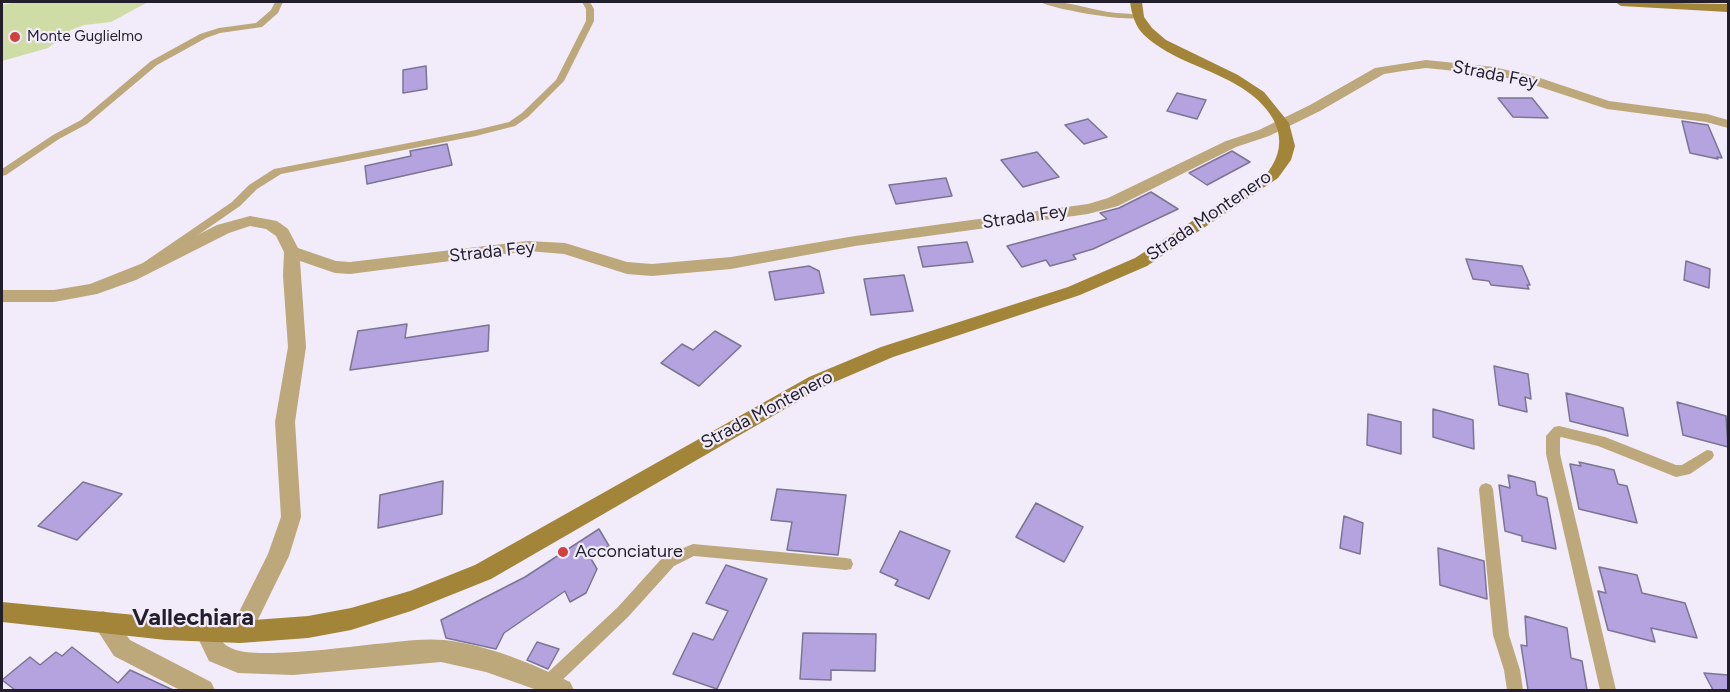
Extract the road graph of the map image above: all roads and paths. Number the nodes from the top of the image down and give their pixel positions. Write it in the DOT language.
graph roads {
  1 [pos="279,2"];
  2 [pos="586,2"];
  3 [pos="1045,2"];
  4 [pos="1621,2"];
  5 [pos="1728,8"];
  6 [pos="1136,9"];
  7 [pos="1282,122"];
  8 [pos="1728,124"];
  9 [pos="2,172"];
  10 [pos="292,252"];
  11 [pos="136,273"];
  12 [pos="2,296"];
  13 [pos="1707,455"];
  14 [pos="1486,489"];
  15 [pos="846,564"];
  16 [pos="2,612"];
  17 [pos="103,622"];
  18 [pos="206,632"];
  19 [pos="240,632"];
  20 [pos="555,687"];
  21 [pos="203,690"];
  22 [pos="1515,690"];
  23 [pos="1608,690"];
  1 -- 9 [label="lane"];
  2 -- 11 [label="lane"];
  3 -- 6 [label="lane"];
  4 -- 5 [label="main road"];
  6 -- 7 [label="main road, Strada Montenero"];
  7 -- 8 [label="street, Strada Fey"];
  7 -- 10 [label="street, Strada Fey"];
  7 -- 19 [label="main road, Strada Montenero"];
  10 -- 11 [label="street"];
  10 -- 19 [label="street"];
  11 -- 12 [label="street"];
  13 -- 23 [label="lane"];
  14 -- 22 [label="lane"];
  15 -- 20 [label="lane"];
  16 -- 17 [label="main road, Strada Montenero"];
  17 -- 18 [label="main road, Strada Montenero"];
  17 -- 21 [label="street"];
  18 -- 19 [label="main road, Strada Montenero"];
  18 -- 20 [label="street"];
}
